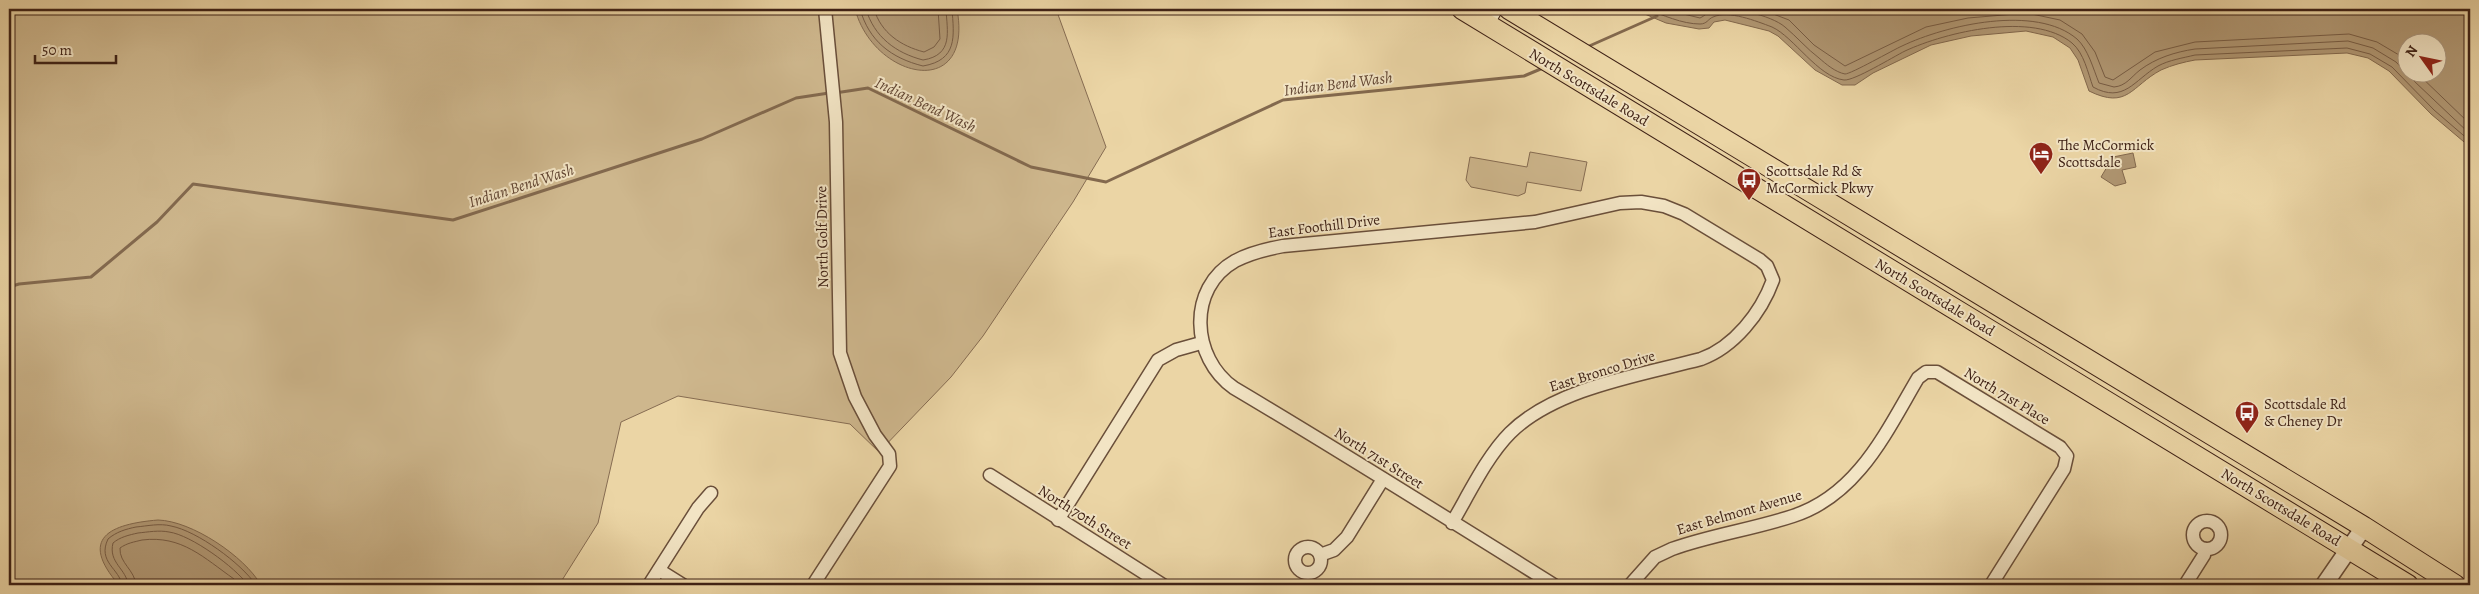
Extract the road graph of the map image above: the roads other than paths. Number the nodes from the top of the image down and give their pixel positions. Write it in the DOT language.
graph roads {
  1 [pos="825,9"];
  2 [pos="1514,12"];
  3 [pos="1478,15"];
  4 [pos="1771,273"];
  5 [pos="1201,343"];
  6 [pos="1926,372"];
  7 [pos="990,476"];
  8 [pos="1383,479"];
  9 [pos="711,493"];
  10 [pos="1058,520"];
  11 [pos="1452,523"];
  12 [pos="2364,527"];
  13 [pos="2349,548"];
  14 [pos="2205,549"];
  15 [pos="1320,555"];
  16 [pos="659,570"];
  17 [pos="1536,581"];
  18 [pos="649,585"];
  19 [pos="683,585"];
  20 [pos="813,585"];
  21 [pos="1163,585"];
  22 [pos="1554,585"];
  23 [pos="1630,585"];
  24 [pos="1991,585"];
  25 [pos="2185,585"];
  26 [pos="2324,585"];
  27 [pos="2408,585"];
  28 [pos="2455,585"];
  1 -- 20 [label="street, North Golf Drive"];
  2 -- 12 [label="main road, North Scottsdale Road"];
  3 -- 13 [label="main road, North Scottsdale Road"];
  4 -- 5 [label="street, East Foothill Drive"];
  4 -- 11 [label="street, East Bronco Drive"];
  5 -- 8 [label="street, North 71st Street"];
  5 -- 10 [label="street"];
  6 -- 23 [label="street, East Belmont Avenue"];
  6 -- 24 [label="street, North 71st Place"];
  7 -- 10 [label="street, North 70th Street"];
  8 -- 11 [label="street, North 71st Street"];
  8 -- 15 [label="street"];
  9 -- 16 [label="street"];
  10 -- 21 [label="street, North 70th Street"];
  11 -- 17 [label="street, North 71st Street"];
  12 -- 13 [label="street"];
  12 -- 28 [label="main road, North Scottsdale Road"];
  13 -- 26 [label="street"];
  13 -- 27 [label="main road, North Scottsdale Road"];
  14 -- 25 [label="street"];
  16 -- 18 [label="street"];
  16 -- 19 [label="street"];
  17 -- 22 [label="street, North 71st Street"];
}
